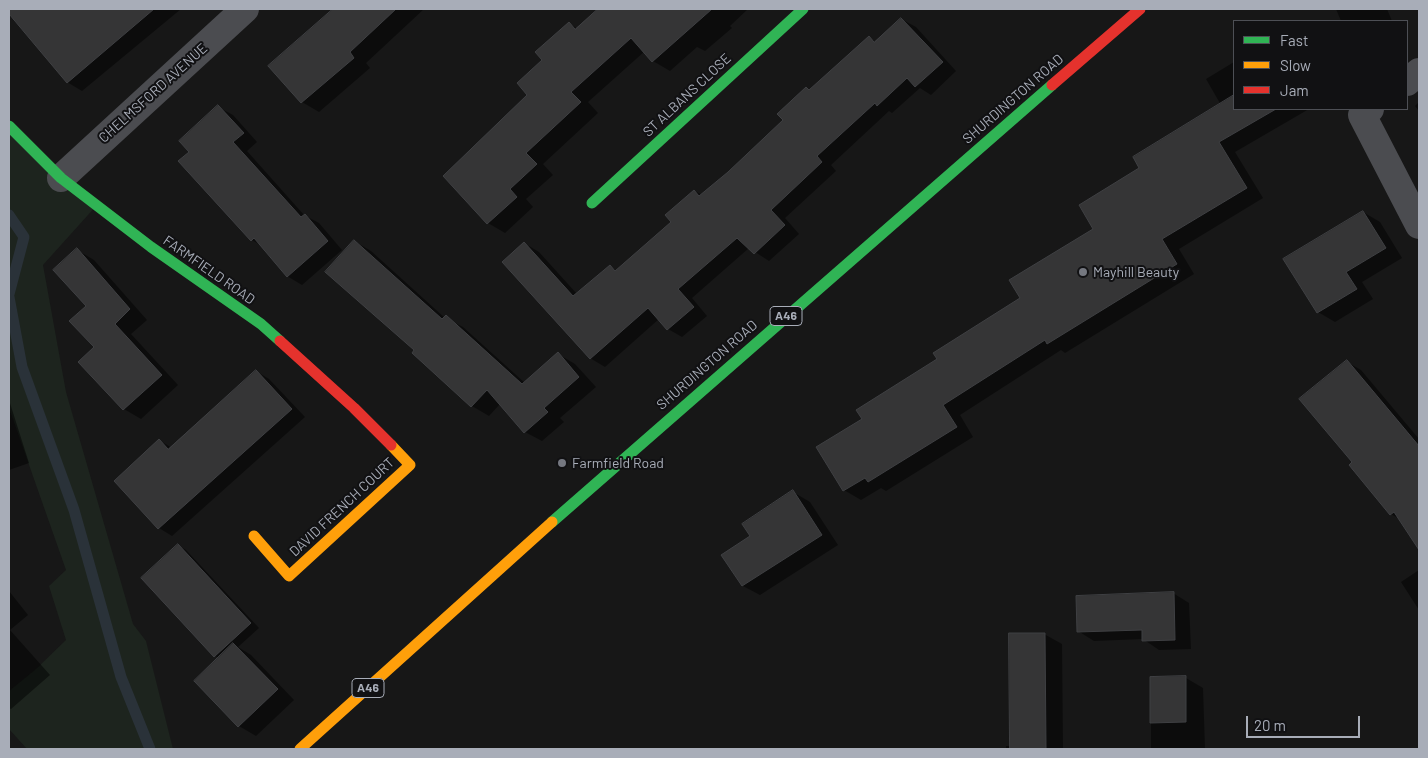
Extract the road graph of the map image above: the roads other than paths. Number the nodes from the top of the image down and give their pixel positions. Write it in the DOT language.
graph roads {
  1 [pos="245,9"];
  2 [pos="803,9"];
  3 [pos="1140,9"];
  4 [pos="1419,72"];
  5 [pos="1408,81"];
  6 [pos="1369,110"];
  7 [pos="9,126"];
  8 [pos="61,178"];
  9 [pos="592,203"];
  10 [pos="1419,224"];
  11 [pos="410,465"];
  12 [pos="254,536"];
  13 [pos="300,749"];
  1 -- 8 [label="street, CHELMSFORD AVENUE"];
  2 -- 9 [label="main road, ST ALBANS CLOSE"];
  3 -- 13 [label="main road, SHURDINGTON ROAD / A46"];
  4 -- 5 [label="street"];
  6 -- 10 [label="street"];
  7 -- 8 [label="main road, FARMFIELD ROAD"];
  8 -- 11 [label="main road, FARMFIELD ROAD"];
  11 -- 12 [label="main road, DAVID FRENCH COURT"];
}
